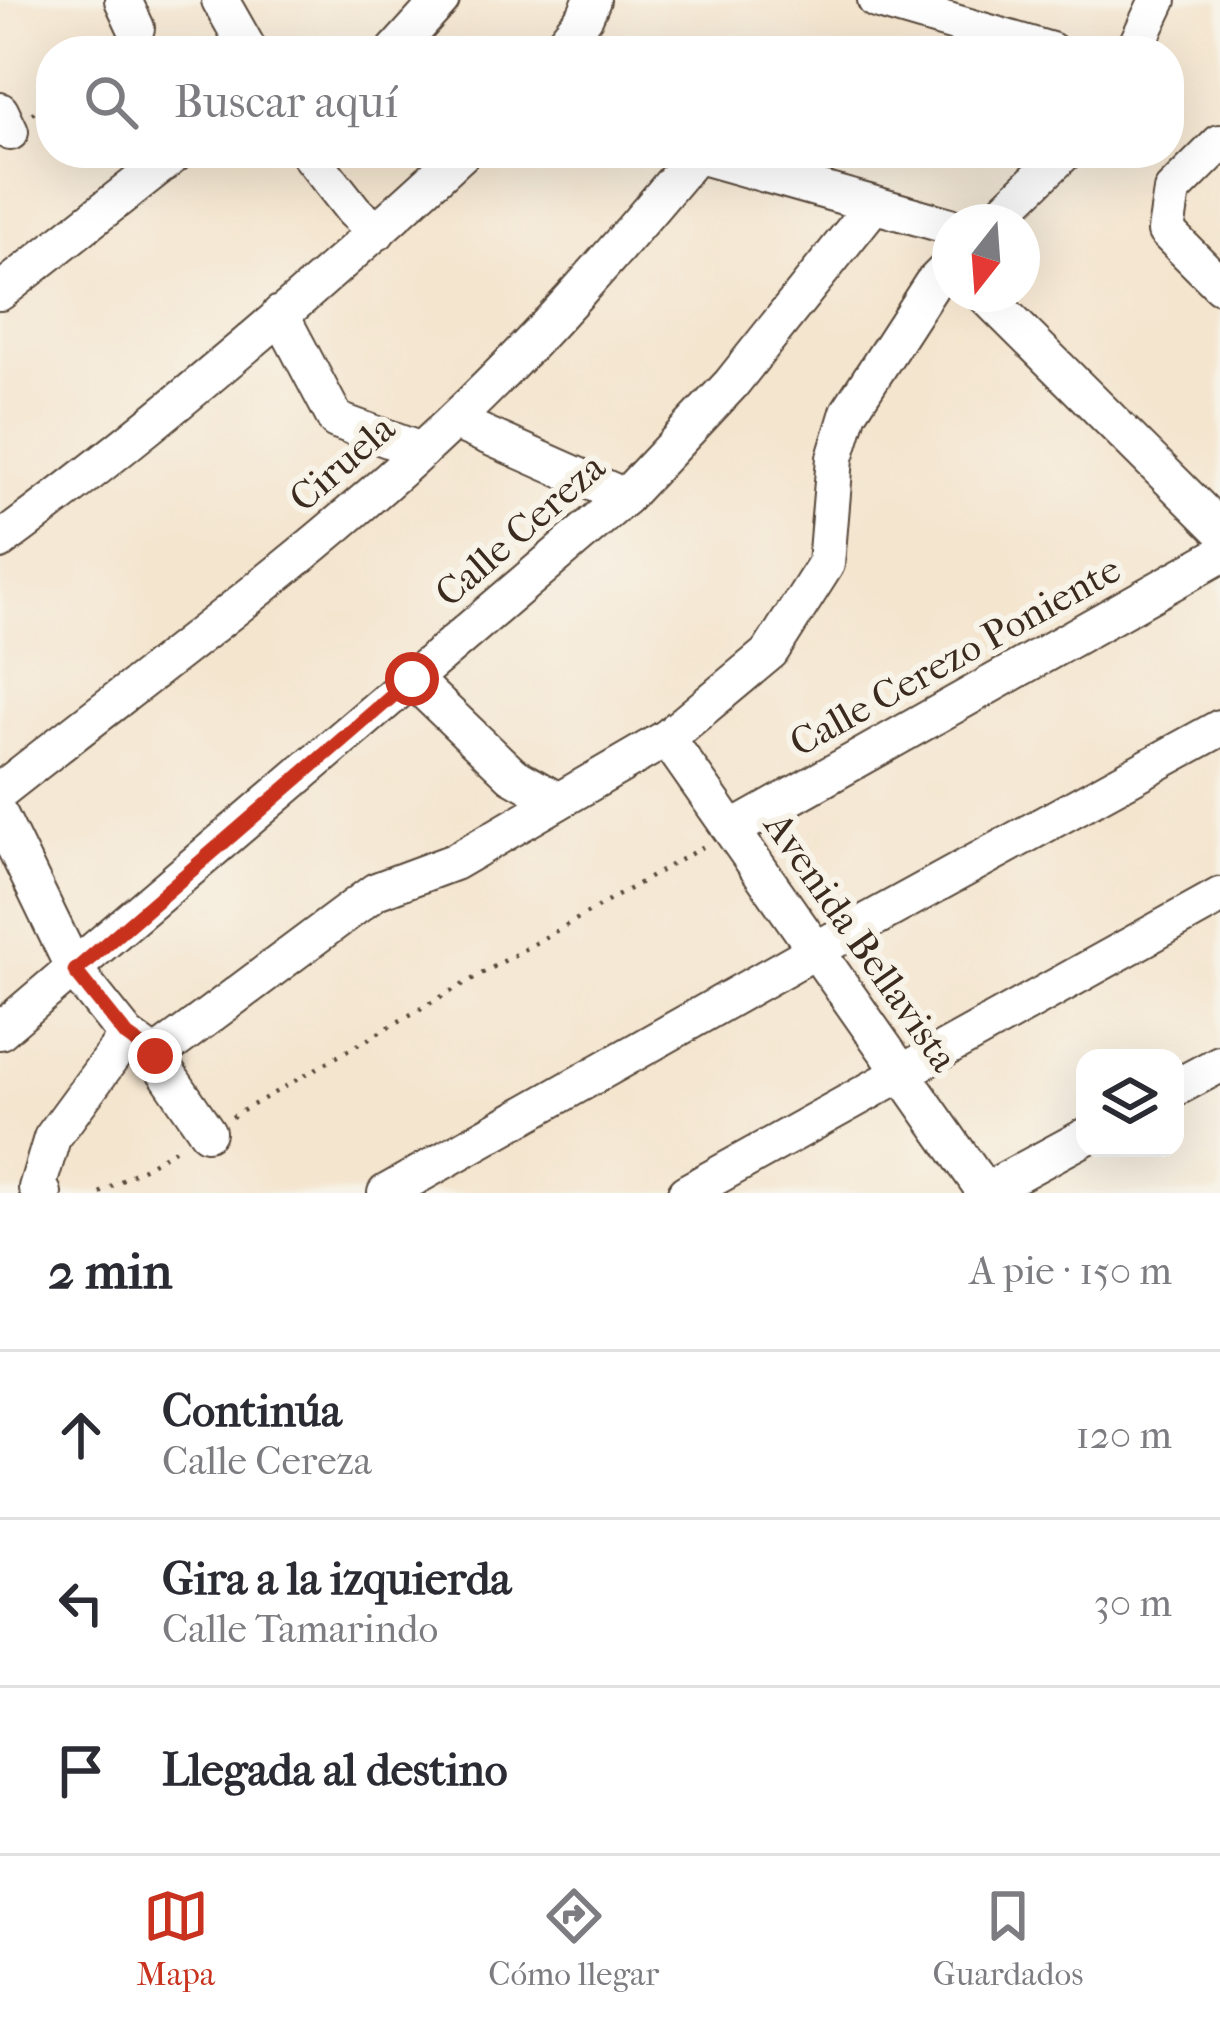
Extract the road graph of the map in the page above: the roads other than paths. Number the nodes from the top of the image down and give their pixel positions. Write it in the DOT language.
graph roads {
  1 [pos="220,0"];
  2 [pos="440,0"];
  3 [pos="592,0"];
  4 [pos="876,0"];
  5 [pos="1158,0"];
  6 [pos="240,36"];
  7 [pos="408,36"];
  8 [pos="569,36"];
  9 [pos="1000,36"];
  10 [pos="1141,36"];
  11 [pos="1220,142"];
  12 [pos="157,168"];
  13 [pos="320,168"];
  14 [pos="446,168"];
  15 [pos="683,168"];
  16 [pos="741,168"];
  17 [pos="1049,168"];
  18 [pos="1012,204"];
  19 [pos="872,207"];
  20 [pos="932,222"];
  21 [pos="377,232"];
  22 [pos="932,284"];
  23 [pos="1220,285"];
  24 [pos="0,292"];
  25 [pos="1002,312"];
  26 [pos="280,314"];
  27 [pos="454,421"];
  28 [pos="421,451"];
  29 [pos="626,497"];
  30 [pos="1220,529"];
  31 [pos="0,541"];
  32 [pos="1220,555"];
  33 [pos="412,679"];
  34 [pos="1220,728"];
  35 [pos="667,738"];
  36 [pos="0,791"];
  37 [pos="558,801"];
  38 [pos="0,816"];
  39 [pos="732,830"];
  40 [pos="1220,896"];
  41 [pos="816,950"];
  42 [pos="75,971"];
  43 [pos="0,1031"];
  44 [pos="141,1046"];
  45 [pos="1220,1064"];
  46 [pos="901,1072"];
  47 [pos="1184,1083"];
  48 [pos="207,1132"];
  49 [pos="1076,1142"];
  50 [pos="39,1191"];
  51 [pos="985,1192"];
  52 [pos="386,1193"];
  53 [pos="686,1193"];
  1 -- 6 [label="street"];
  2 -- 7 [label="street"];
  3 -- 8 [label="street"];
  4 -- 9 [label="street"];
  5 -- 10 [label="street"];
  11 -- 23 [label="street"];
  12 -- 24 [label="street"];
  13 -- 21 [label="street"];
  14 -- 21 [label="street"];
  15 -- 27 [label="street, Ciruela"];
  16 -- 19 [label="street"];
  17 -- 18 [label="street"];
  19 -- 20 [label="street"];
  19 -- 29 [label="street, Calle Cereza"];
  21 -- 26 [label="street"];
  22 -- 35 [label="street"];
  25 -- 30 [label="street"];
  26 -- 28 [label="street"];
  26 -- 31 [label="street"];
  27 -- 28 [label="street, Ciruela"];
  27 -- 29 [label="street"];
  28 -- 36 [label="street, Ciruela"];
  29 -- 33 [label="street, Calle Cereza"];
  32 -- 39 [label="street, Calle Cerezo Poniente"];
  33 -- 37 [label="street"];
  33 -- 42 [label="street, Calle Cereza"];
  34 -- 41 [label="street"];
  35 -- 37 [label="street"];
  35 -- 39 [label="street, Avenida Bellavista"];
  37 -- 44 [label="street"];
  38 -- 42 [label="street"];
  39 -- 41 [label="street, Avenida Bellavista"];
  40 -- 46 [label="street"];
  41 -- 46 [label="street, Avenida Bellavista"];
  41 -- 52 [label="street"];
  42 -- 43 [label="street, Calle Cereza"];
  42 -- 44 [label="street"];
  44 -- 48 [label="street"];
  44 -- 50 [label="street"];
  45 -- 47 [label="street"];
  46 -- 51 [label="street, Avenida Bellavista"];
  46 -- 53 [label="street"];
  49 -- 51 [label="street"];
}
